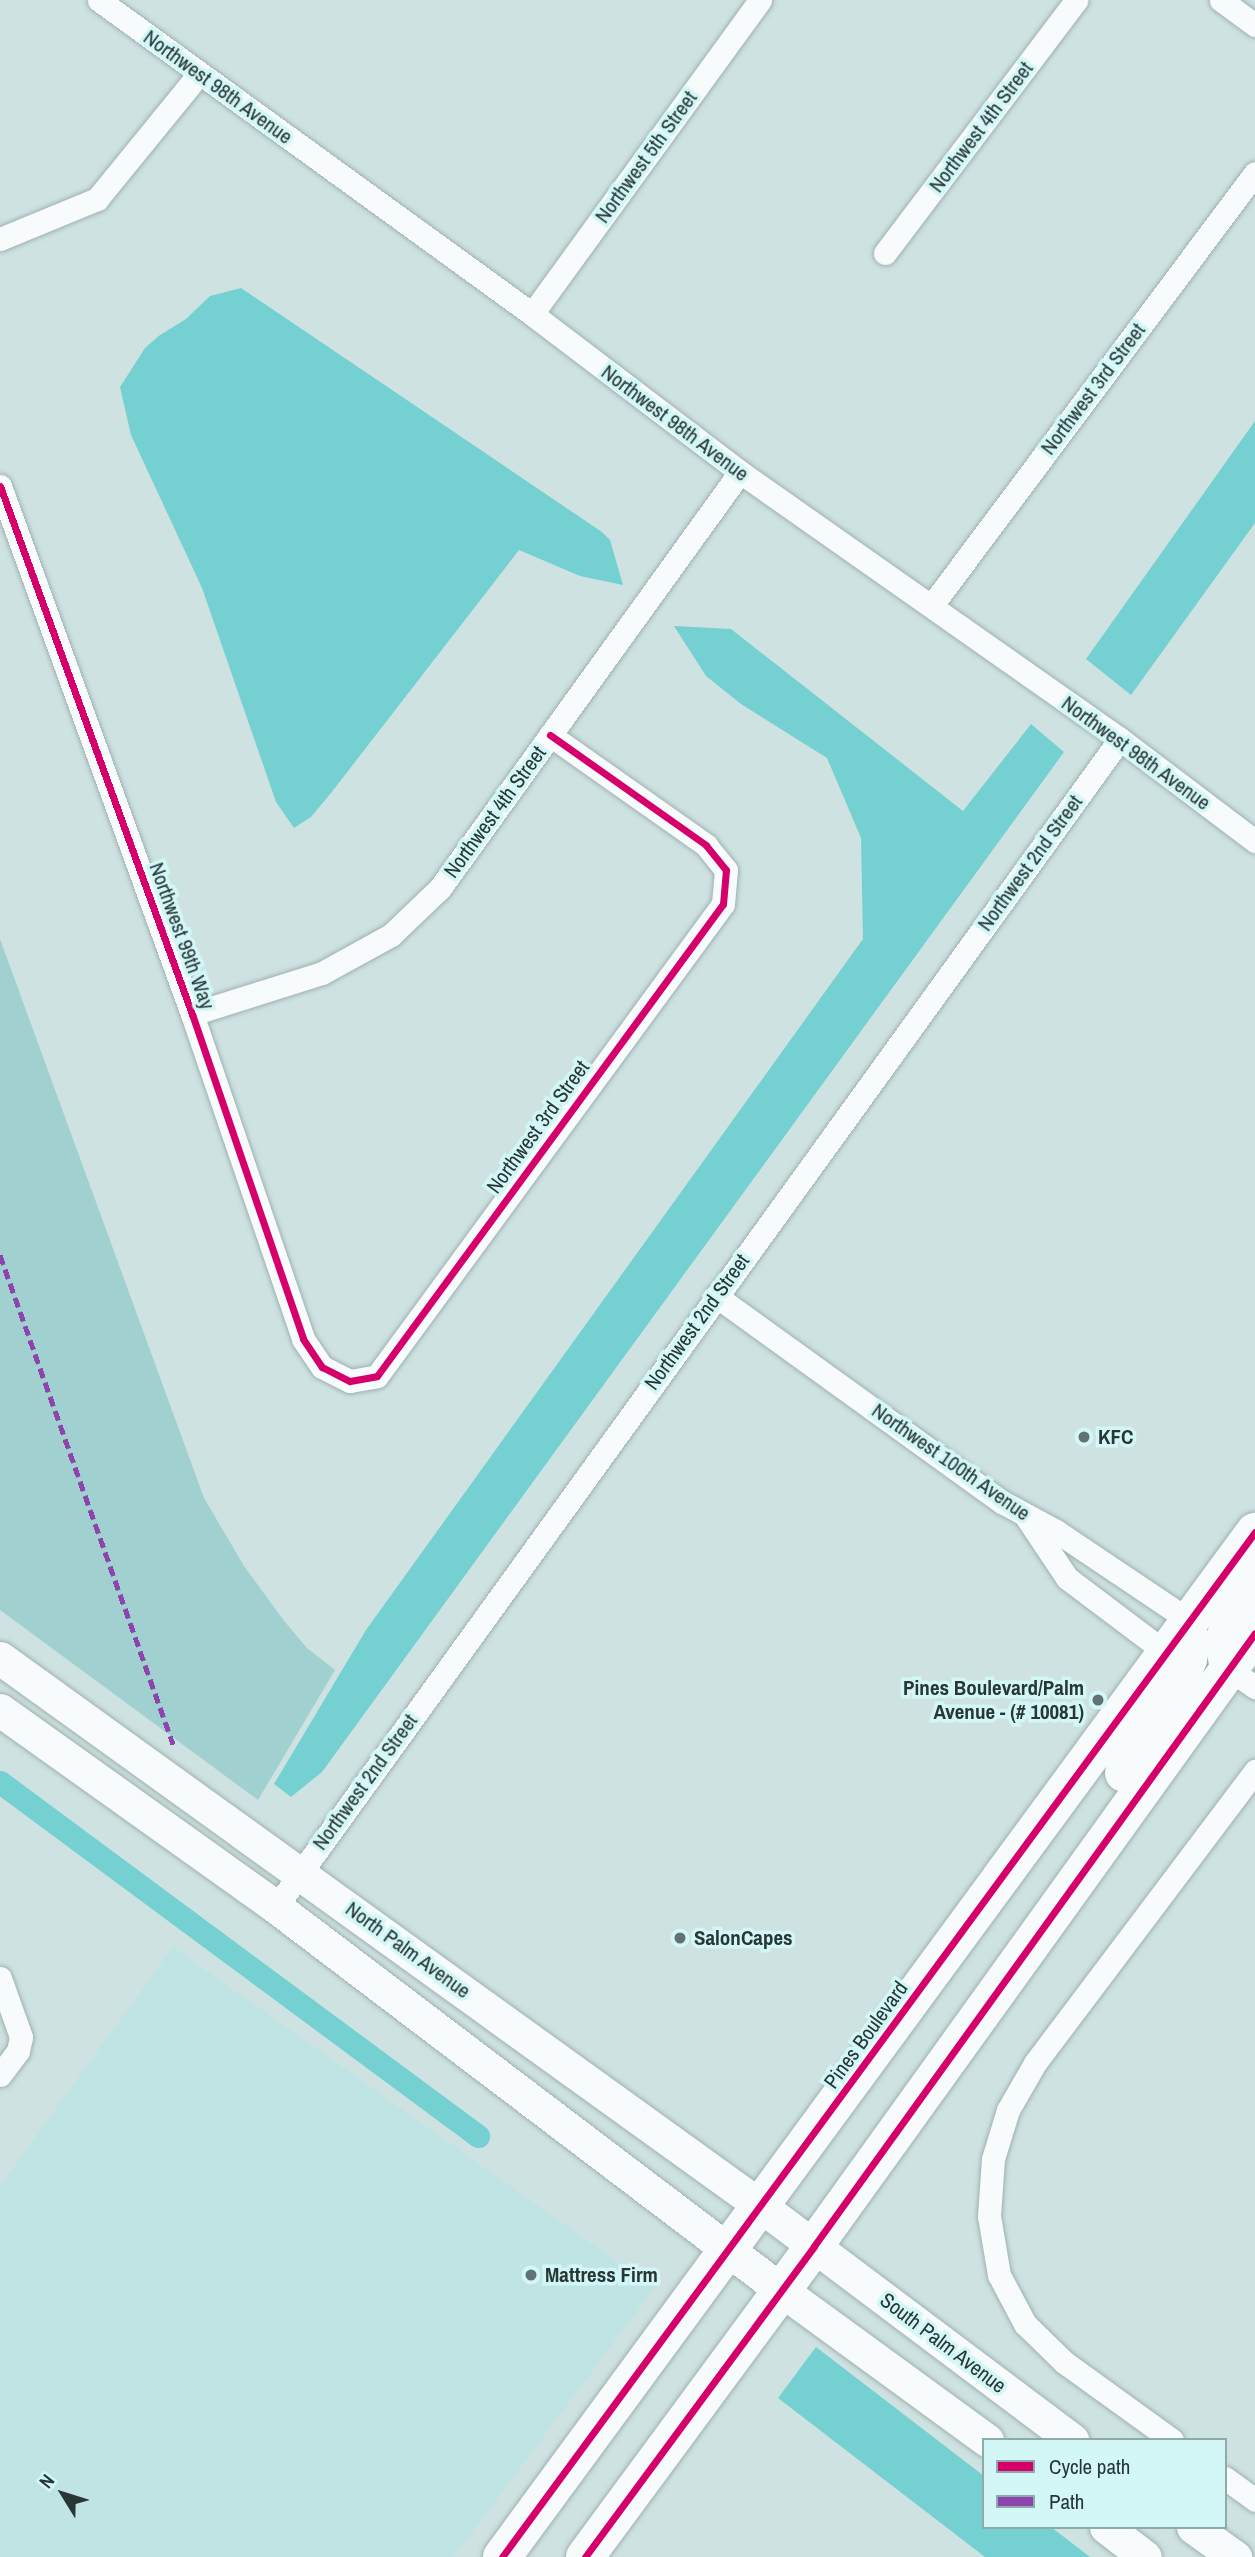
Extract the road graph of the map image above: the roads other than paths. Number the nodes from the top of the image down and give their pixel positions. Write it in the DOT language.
graph roads {
  1 [pos="99,0"];
  2 [pos="760,0"];
  3 [pos="1076,0"];
  4 [pos="1221,0"];
  5 [pos="1255,25"];
  6 [pos="199,74"];
  7 [pos="1255,173"];
  8 [pos="0,239"];
  9 [pos="885,253"];
  10 [pos="532,314"];
  11 [pos="740,472"];
  12 [pos="0,486"];
  13 [pos="932,605"];
  14 [pos="551,735"];
  15 [pos="1120,739"];
  16 [pos="1255,841"];
  17 [pos="192,1014"];
  18 [pos="716,1296"];
  19 [pos="350,1381"];
  20 [pos="1026,1515"];
  21 [pos="1255,1532"];
  22 [pos="1255,1582"];
  23 [pos="1190,1621"];
  24 [pos="1255,1633"];
  25 [pos="1168,1654"];
  26 [pos="0,1658"];
  27 [pos="1242,1678"];
  28 [pos="0,1710"];
  29 [pos="1255,1772"];
  30 [pos="300,1872"];
  31 [pos="276,1907"];
  32 [pos="1035,1937"];
  33 [pos="0,1978"];
  34 [pos="0,2075"];
  35 [pos="762,2207"];
  36 [pos="814,2246"];
  37 [pos="729,2251"];
  38 [pos="781,2290"];
  39 [pos="984,2438"];
  40 [pos="1069,2438"];
  41 [pos="1169,2438"];
  42 [pos="1227,2479"];
  43 [pos="1255,2500"];
  44 [pos="1109,2529"];
  45 [pos="1196,2529"];
  46 [pos="502,2557"];
  47 [pos="585,2557"];
  48 [pos="1145,2557"];
  49 [pos="1235,2557"];
  1 -- 6 [label="street, Northwest 98th Avenue"];
  2 -- 10 [label="street, Northwest 5th Street"];
  3 -- 9 [label="street, Northwest 4th Street"];
  4 -- 5 [label="street"];
  6 -- 8 [label="street"];
  6 -- 10 [label="street, Northwest 98th Avenue"];
  7 -- 13 [label="street, Northwest 3rd Street"];
  10 -- 11 [label="street, Northwest 98th Avenue"];
  11 -- 13 [label="street, Northwest 98th Avenue"];
  11 -- 14 [label="street, Northwest 4th Street"];
  12 -- 17 [label="street, Northwest 99th Way"];
  13 -- 15 [label="street, Northwest 98th Avenue"];
  14 -- 17 [label="street, Northwest 4th Street"];
  14 -- 19 [label="street, Northwest 3rd Street"];
  15 -- 16 [label="street, Northwest 98th Avenue"];
  15 -- 18 [label="street, Northwest 2nd Street"];
  17 -- 19 [label="street, Northwest 99th Way"];
  18 -- 20 [label="street, Northwest 100th Avenue"];
  18 -- 30 [label="street, Northwest 2nd Street"];
  20 -- 23 [label="street, Northwest 100th Avenue"];
  20 -- 25 [label="street"];
  21 -- 23 [label="highway, Pines Boulevard"];
  22 -- 27 [label="highway"];
  23 -- 25 [label="highway, Pines Boulevard"];
  23 -- 32 [label="highway"];
  24 -- 27 [label="highway"];
  25 -- 35 [label="highway, Pines Boulevard"];
  26 -- 30 [label="main road, North Palm Avenue"];
  27 -- 32 [label="highway"];
  28 -- 31 [label="main road, North Palm Avenue"];
  29 -- 41 [label="street"];
  30 -- 31 [label="street, Northwest 2nd Street"];
  30 -- 35 [label="main road, North Palm Avenue"];
  31 -- 37 [label="main road, North Palm Avenue"];
  32 -- 36 [label="highway"];
  33 -- 34 [label="street"];
  35 -- 36 [label="main road, North Palm Avenue"];
  35 -- 37 [label="highway, Pines Boulevard"];
  36 -- 38 [label="highway"];
  36 -- 40 [label="main road, South Palm Avenue"];
  37 -- 38 [label="main road"];
  37 -- 46 [label="highway, Pines Boulevard"];
  38 -- 39 [label="main road"];
  38 -- 47 [label="highway"];
  42 -- 43 [label="street"];
  44 -- 48 [label="main road"];
  45 -- 49 [label="main road"];
}
